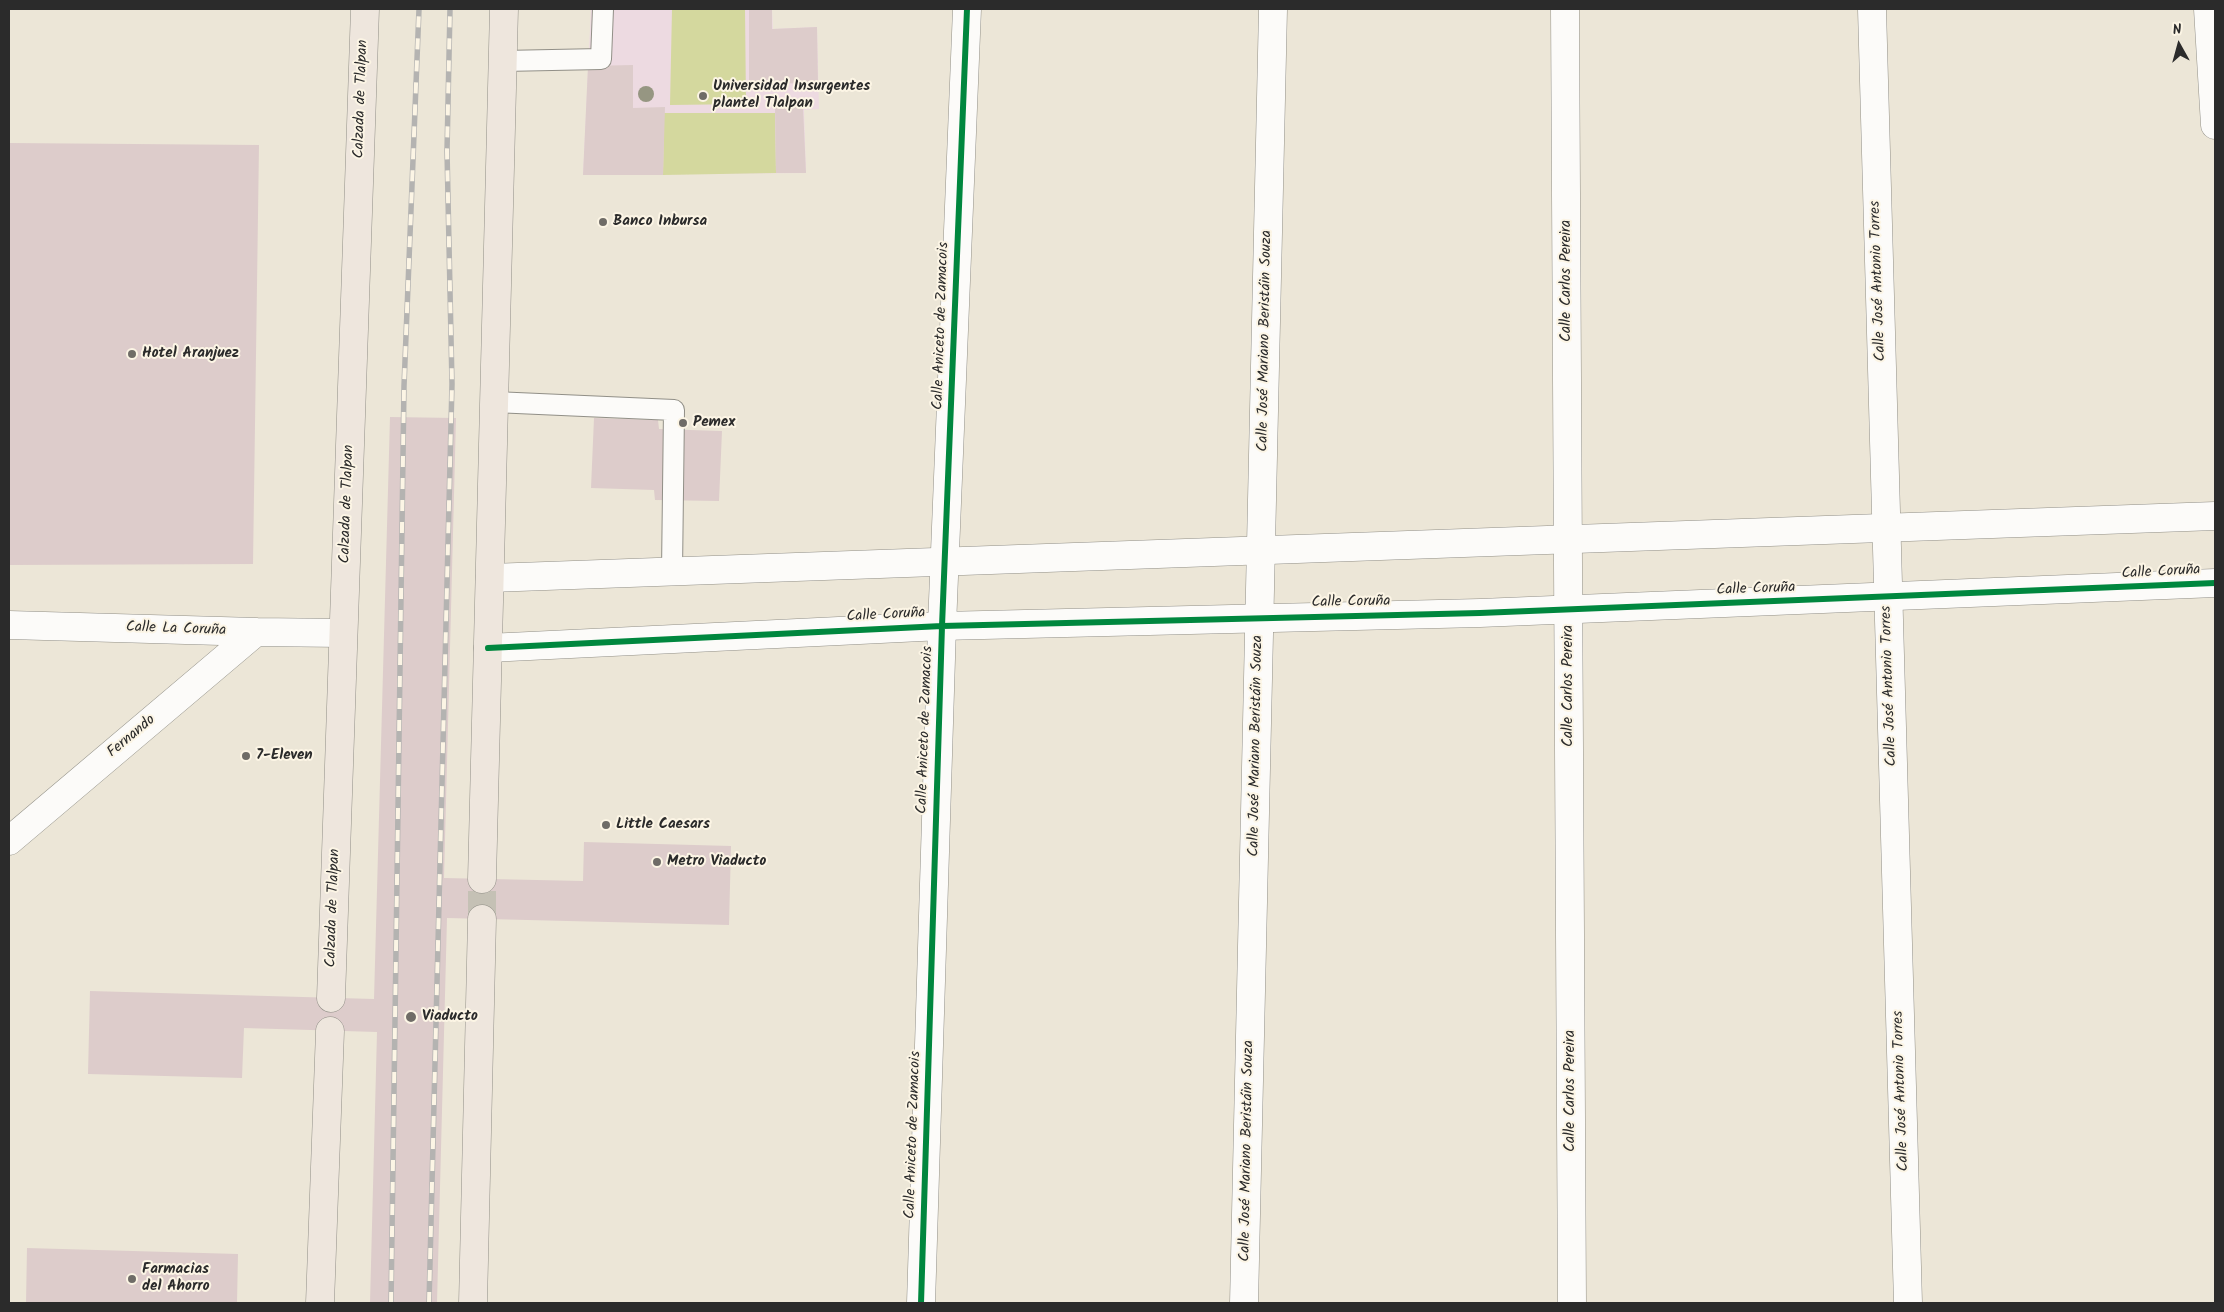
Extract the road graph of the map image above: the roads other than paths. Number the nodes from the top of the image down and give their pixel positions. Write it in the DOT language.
graph roads {
  1 [pos="364,9"];
  2 [pos="504,9"];
  3 [pos="603,9"];
  4 [pos="967,9"];
  5 [pos="1274,9"];
  6 [pos="1565,9"];
  7 [pos="1872,9"];
  8 [pos="2208,9"];
  9 [pos="503,61"];
  10 [pos="2215,125"];
  11 [pos="494,402"];
  12 [pos="2215,516"];
  13 [pos="1886,528"];
  14 [pos="1568,539"];
  15 [pos="1261,551"];
  16 [pos="945,561"];
  17 [pos="672,571"];
  18 [pos="490,578"];
  19 [pos="2215,583"];
  20 [pos="1888,597"];
  21 [pos="1568,609"];
  22 [pos="1260,618"];
  23 [pos="9,625"];
  24 [pos="942,626"];
  25 [pos="256,632"];
  26 [pos="343,632"];
  27 [pos="488,648"];
  28 [pos="9,841"];
  29 [pos="482,879"];
  30 [pos="482,919"];
  31 [pos="331,998"];
  32 [pos="330,1031"];
  33 [pos="320,1303"];
  34 [pos="473,1303"];
  35 [pos="921,1303"];
  36 [pos="1244,1303"];
  37 [pos="1572,1303"];
  38 [pos="1908,1303"];
  1 -- 26 [label="highway, Calzada de Tlalpan"];
  2 -- 9 [label="highway"];
  3 -- 9 [label="lane"];
  4 -- 16 [label="street, Calle Aniceto de Zamacois"];
  5 -- 15 [label="street, Calle José Mariano Beristáin Souza"];
  6 -- 14 [label="street, Calle Carlos Pereira"];
  7 -- 13 [label="street, Calle José Antonio Torres"];
  8 -- 10 [label="street"];
  9 -- 11 [label="highway"];
  11 -- 17 [label="lane"];
  11 -- 18 [label="highway"];
  12 -- 13 [label="street"];
  13 -- 14 [label="street"];
  13 -- 20 [label="street, Calle José Antonio Torres"];
  14 -- 15 [label="street"];
  14 -- 21 [label="street, Calle Carlos Pereira"];
  15 -- 16 [label="street"];
  15 -- 22 [label="street, Calle José Mariano Beristáin Souza"];
  16 -- 17 [label="street"];
  16 -- 24 [label="street, Calle Aniceto de Zamacois"];
  17 -- 18 [label="street"];
  18 -- 27 [label="highway"];
  19 -- 20 [label="street, Calle Coruña"];
  20 -- 21 [label="street, Calle Coruña"];
  20 -- 38 [label="street, Calle José Antonio Torres"];
  21 -- 22 [label="street, Calle Coruña"];
  21 -- 37 [label="street, Calle Carlos Pereira"];
  22 -- 24 [label="street, Calle Coruña"];
  22 -- 36 [label="street, Calle José Mariano Beristáin Souza"];
  23 -- 25 [label="street, Calle La Coruña"];
  24 -- 27 [label="street, Calle Coruña"];
  24 -- 35 [label="street, Calle Aniceto de Zamacois"];
  25 -- 26 [label="street, Calle La Coruña"];
  25 -- 28 [label="street, Fernando"];
  26 -- 31 [label="highway, Calzada de Tlalpan"];
  27 -- 29 [label="highway"];
  30 -- 34 [label="highway"];
  32 -- 33 [label="highway"];
}
